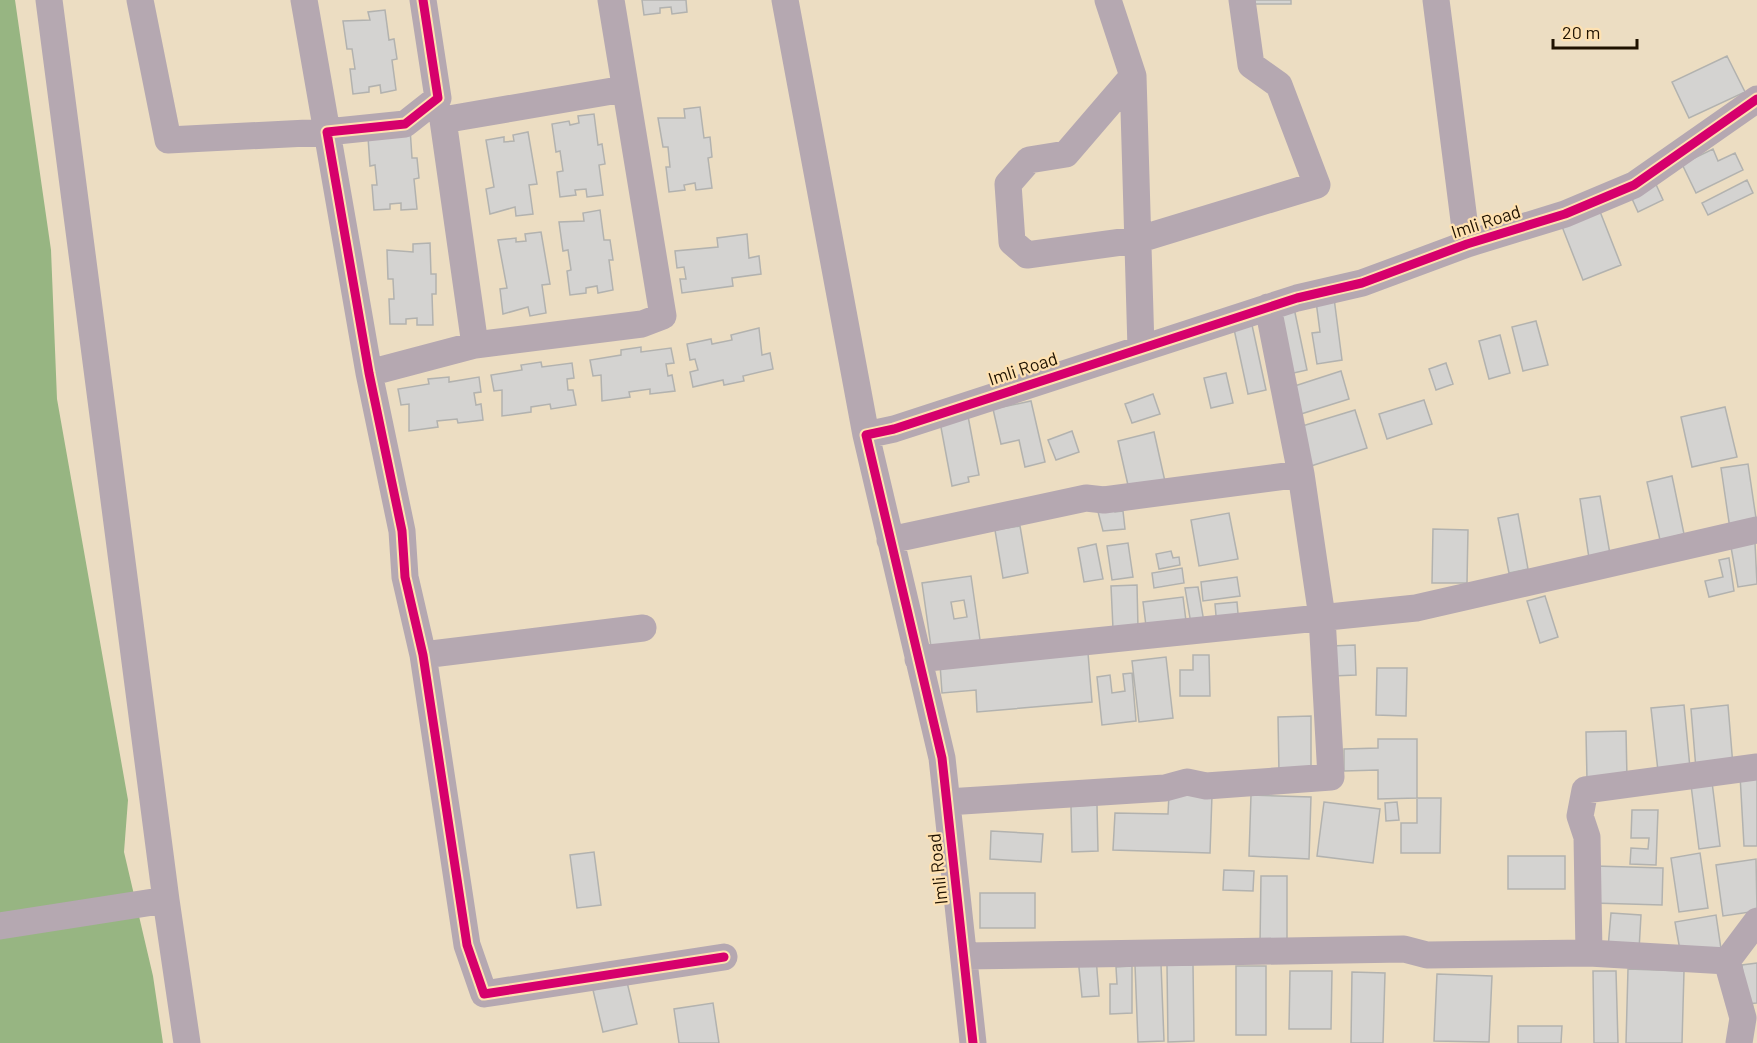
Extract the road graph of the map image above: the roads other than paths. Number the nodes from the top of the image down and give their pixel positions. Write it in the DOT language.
graph roads {
  1 [pos="49,0"];
  2 [pos="140,0"];
  3 [pos="304,0"];
  4 [pos="423,0"];
  5 [pos="610,0"];
  6 [pos="785,0"];
  7 [pos="1108,0"];
  8 [pos="1242,0"];
  9 [pos="1436,0"];
  10 [pos="1133,76"];
  11 [pos="624,89"];
  12 [pos="1757,99"];
  13 [pos="327,132"];
  14 [pos="1137,240"];
  15 [pos="1467,244"];
  16 [pos="1268,307"];
  17 [pos="475,345"];
  18 [pos="1141,348"];
  19 [pos="369,373"];
  20 [pos="866,435"];
  21 [pos="1301,474"];
  22 [pos="1757,530"];
  23 [pos="890,540"];
  24 [pos="1322,617"];
  25 [pos="643,628"];
  26 [pos="423,655"];
  27 [pos="918,660"];
  28 [pos="1757,767"];
  29 [pos="947,802"];
  30 [pos="166,900"];
  31 [pos="1757,921"];
  32 [pos="0,926"];
  33 [pos="1589,953"];
  34 [pos="964,956"];
  35 [pos="724,957"];
  36 [pos="1727,961"];
  37 [pos="1746,1026"];
  38 [pos="187,1043"];
  39 [pos="973,1043"];
  1 -- 30 [label="street"];
  2 -- 13 [label="street"];
  3 -- 13 [label="street"];
  4 -- 13 [label="street"];
  5 -- 11 [label="street"];
  6 -- 20 [label="street"];
  7 -- 10 [label="street"];
  8 -- 14 [label="street"];
  9 -- 15 [label="street"];
  10 -- 14 [label="street"];
  10 -- 14 [label="street"];
  11 -- 17 [label="street"];
  11 -- 17 [label="street"];
  12 -- 15 [label="street, Imli Road"];
  13 -- 19 [label="street"];
  14 -- 18 [label="street"];
  15 -- 16 [label="street, Imli Road"];
  16 -- 18 [label="street, Imli Road"];
  16 -- 21 [label="street"];
  17 -- 19 [label="street"];
  18 -- 20 [label="street, Imli Road"];
  19 -- 26 [label="street"];
  20 -- 23 [label="street, Imli Road"];
  21 -- 23 [label="street"];
  21 -- 24 [label="street"];
  22 -- 24 [label="street"];
  23 -- 27 [label="street, Imli Road"];
  24 -- 27 [label="street"];
  24 -- 29 [label="street"];
  25 -- 26 [label="street"];
  26 -- 35 [label="street"];
  27 -- 29 [label="street, Imli Road"];
  28 -- 33 [label="street"];
  29 -- 34 [label="street, Imli Road"];
  30 -- 32 [label="street"];
  30 -- 38 [label="street"];
  31 -- 36 [label="street"];
  33 -- 34 [label="street"];
  33 -- 36 [label="street"];
  34 -- 39 [label="street, Imli Road"];
  36 -- 37 [label="street"];
}
